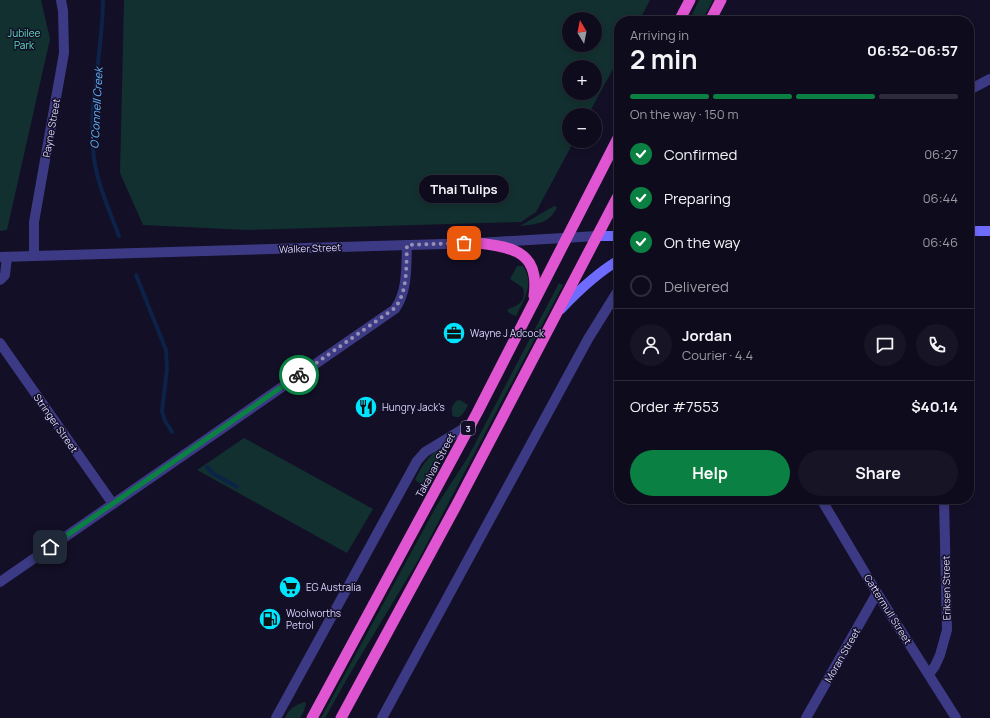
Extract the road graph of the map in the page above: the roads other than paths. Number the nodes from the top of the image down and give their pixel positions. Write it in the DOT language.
graph roads {
  1 [pos="61,0"];
  2 [pos="690,0"];
  3 [pos="721,0"];
  4 [pos="682,16"];
  5 [pos="713,16"];
  6 [pos="990,79"];
  7 [pos="974,87"];
  8 [pos="614,146"];
  9 [pos="614,204"];
  10 [pos="974,231"];
  11 [pos="990,231"];
  12 [pos="597,236"];
  13 [pos="614,236"];
  14 [pos="566,237"];
  15 [pos="478,243"];
  16 [pos="407,245"];
  17 [pos="34,256"];
  18 [pos="4,257"];
  19 [pos="614,263"];
  20 [pos="0,280"];
  21 [pos="614,297"];
  22 [pos="533,305"];
  23 [pos="557,312"];
  24 [pos="0,343"];
  25 [pos="471,424"];
  26 [pos="113,504"];
  27 [pos="824,504"];
  28 [pos="944,504"];
  29 [pos="0,582"];
  30 [pos="877,593"];
  31 [pos="929,674"];
  32 [pos="276,718"];
  33 [pos="312,718"];
  34 [pos="341,718"];
  35 [pos="382,718"];
  36 [pos="806,718"];
  37 [pos="956,718"];
  1 -- 17 [label="street, Payne Street"];
  2 -- 4 [label="highway"];
  3 -- 5 [label="highway"];
  6 -- 7 [label="street"];
  8 -- 14 [label="highway, Takalvan Street / 3"];
  9 -- 12 [label="highway"];
  10 -- 11 [label="main road"];
  12 -- 13 [label="main road, Walker Street"];
  12 -- 14 [label="street, Walker Street"];
  12 -- 23 [label="highway"];
  14 -- 15 [label="street, Walker Street"];
  14 -- 22 [label="highway, Takalvan Street / 3"];
  15 -- 16 [label="street, Walker Street"];
  15 -- 22 [label="highway"];
  16 -- 17 [label="street, Walker Street"];
  16 -- 26 [label="street"];
  17 -- 18 [label="street, Walker Street"];
  18 -- 20 [label="street"];
  19 -- 23 [label="main road"];
  21 -- 35 [label="street"];
  22 -- 25 [label="highway, Takalvan Street / 3"];
  23 -- 34 [label="highway"];
  24 -- 26 [label="street, Stringer Street"];
  25 -- 32 [label="street, Takalvan Street"];
  25 -- 33 [label="highway, Takalvan Street / 3"];
  26 -- 29 [label="street"];
  27 -- 30 [label="street, Cattermull Street"];
  28 -- 31 [label="street, Eriksen Street"];
  30 -- 31 [label="street, Cattermull Street"];
  30 -- 36 [label="street, Moran Street"];
  31 -- 37 [label="street, Cattermull Street"];
}
